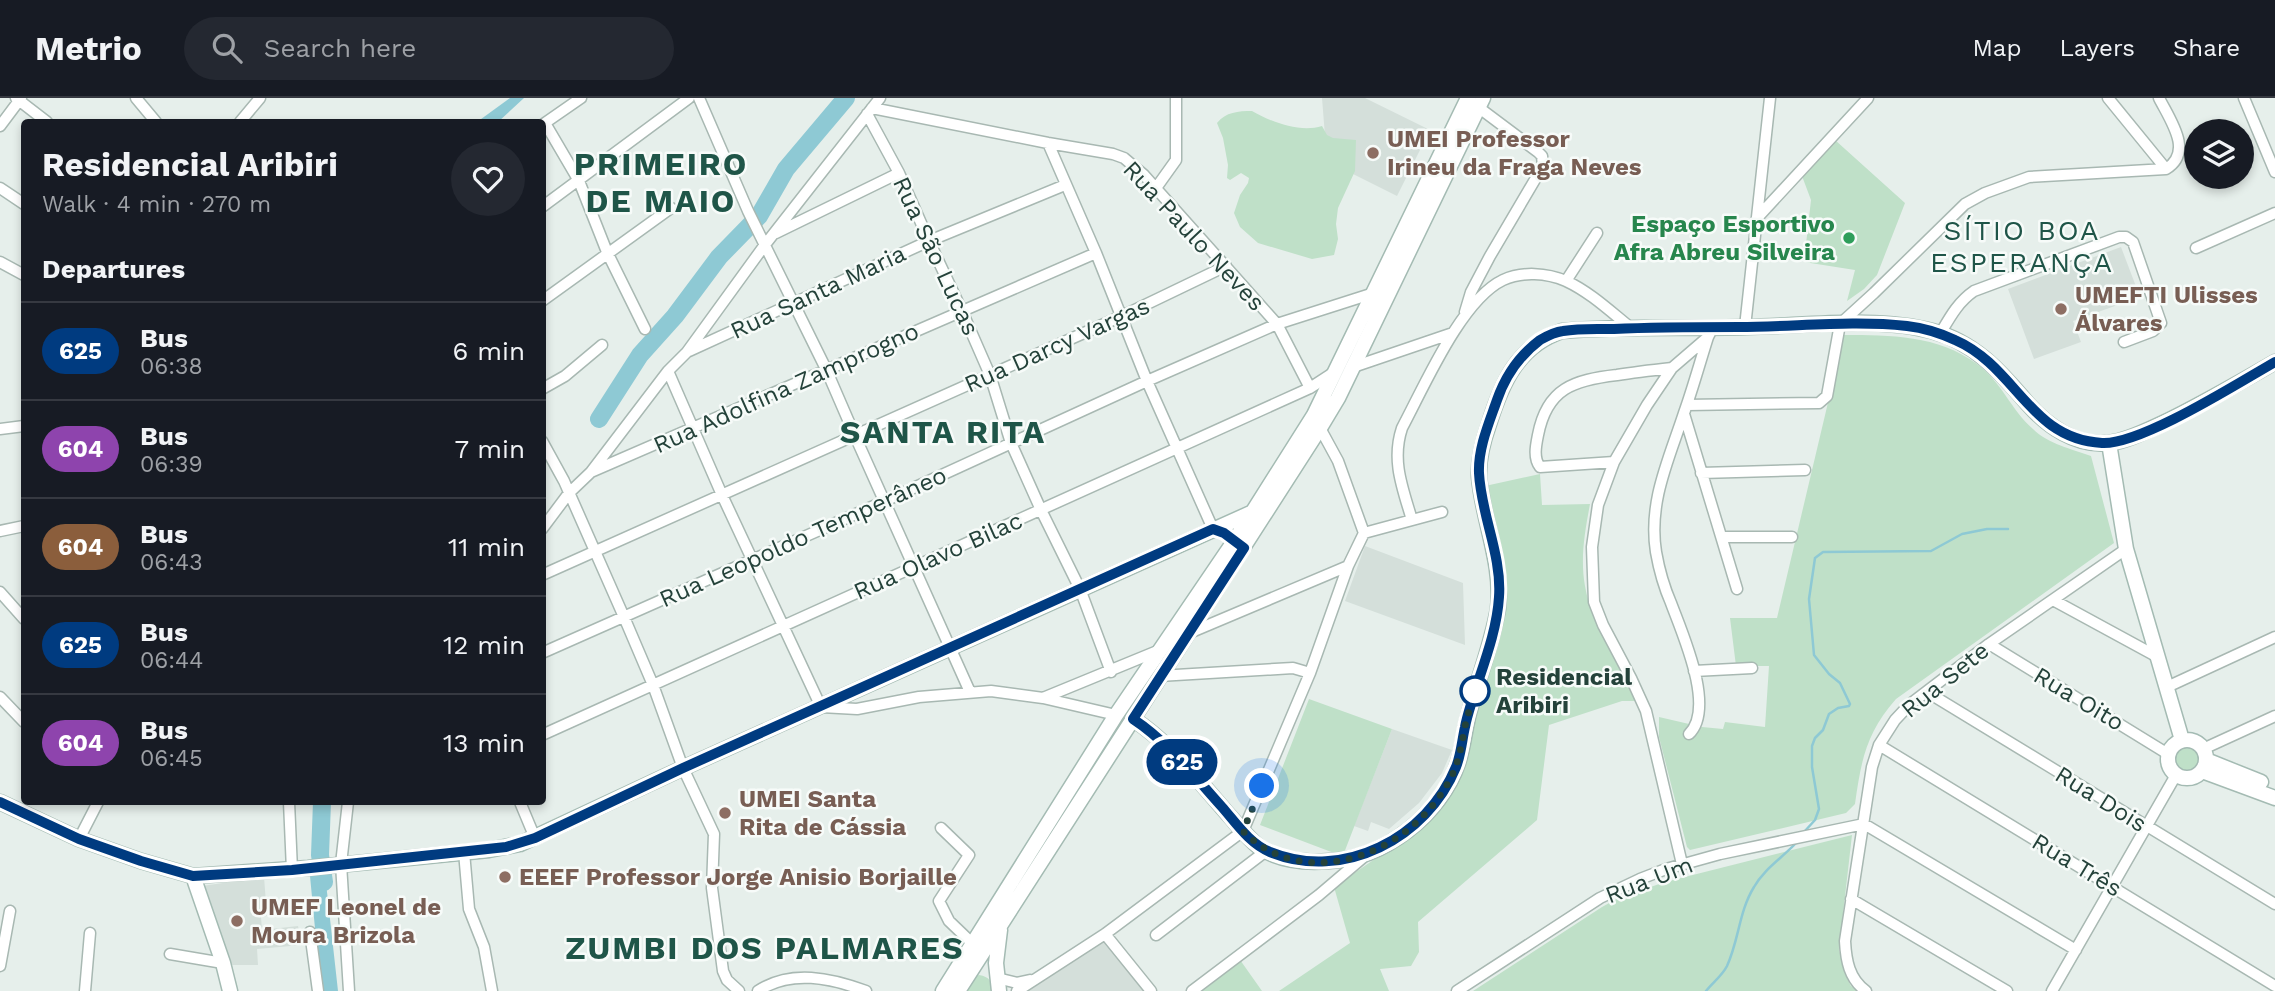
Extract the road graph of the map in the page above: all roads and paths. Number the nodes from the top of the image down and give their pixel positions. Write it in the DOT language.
graph roads {
  1 [pos="136,98"];
  2 [pos="260,98"];
  3 [pos="582,98"];
  4 [pos="689,98"];
  5 [pos="699,98"];
  6 [pos="880,98"];
  7 [pos="1176,98"];
  8 [pos="1770,98"];
  9 [pos="1868,98"];
  10 [pos="2108,98"];
  11 [pos="2159,98"];
  12 [pos="2244,98"];
  13 [pos="19,99"];
  14 [pos="1476,101"];
  15 [pos="870,111"];
  16 [pos="43,119"];
  17 [pos="154,119"];
  18 [pos="242,119"];
  19 [pos="546,123"];
  20 [pos="0,126"];
  21 [pos="546,127"];
  22 [pos="1048,143"];
  23 [pos="2166,169"];
  24 [pos="2275,172"];
  25 [pos="899,173"];
  26 [pos="579,181"];
  27 [pos="1065,185"];
  28 [pos="0,188"];
  29 [pos="1156,188"];
  30 [pos="21,202"];
  31 [pos="546,204"];
  32 [pos="671,208"];
  33 [pos="2275,213"];
  34 [pos="1756,218"];
  35 [pos="1597,233"];
  36 [pos="774,234"];
  37 [pos="929,241"];
  38 [pos="764,246"];
  39 [pos="2196,248"];
  40 [pos="607,252"];
  41 [pos="1096,253"];
  42 [pos="0,262"];
  43 [pos="1226,266"];
  44 [pos="21,273"];
  45 [pos="1566,281"];
  46 [pos="1374,293"];
  47 [pos="546,297"];
  48 [pos="794,304"];
  49 [pos="962,310"];
  50 [pos="1122,316"];
  51 [pos="1464,320"];
  52 [pos="1277,324"];
  53 [pos="1840,324"];
  54 [pos="1745,327"];
  55 [pos="1631,328"];
  56 [pos="645,329"];
  57 [pos="1711,332"];
  58 [pos="1453,333"];
  59 [pos="1940,334"];
  60 [pos="2124,342"];
  61 [pos="602,345"];
  62 [pos="687,352"];
  63 [pos="2275,362"];
  64 [pos="1353,367"];
  65 [pos="1672,368"];
  66 [pos="827,369"];
  67 [pos="668,371"];
  68 [pos="1332,373"];
  69 [pos="990,375"];
  70 [pos="1147,380"];
  71 [pos="546,387"];
  72 [pos="1310,388"];
  73 [pos="1685,409"];
  74 [pos="21,426"];
  75 [pos="1321,428"];
  76 [pos="0,429"];
  77 [pos="694,429"];
  78 [pos="855,436"];
  79 [pos="1012,443"];
  80 [pos="2109,443"];
  81 [pos="546,447"];
  82 [pos="1177,448"];
  83 [pos="1614,462"];
  84 [pos="1805,470"];
  85 [pos="591,472"];
  86 [pos="1701,473"];
  87 [pos="569,493"];
  88 [pos="722,495"];
  89 [pos="885,501"];
  90 [pos="1041,510"];
  91 [pos="1253,512"];
  92 [pos="1442,512"];
  93 [pos="1412,520"];
  94 [pos="546,524"];
  95 [pos="21,527"];
  96 [pos="1213,529"];
  97 [pos="0,531"];
  98 [pos="1364,533"];
  99 [pos="1722,537"];
  100 [pos="1792,537"];
  101 [pos="1239,544"];
  102 [pos="2126,549"];
  103 [pos="595,552"];
  104 [pos="753,559"];
  105 [pos="1348,566"];
  106 [pos="914,567"];
  107 [pos="546,573"];
  108 [pos="1080,589"];
  109 [pos="1737,589"];
  110 [pos="0,592"];
  111 [pos="2053,600"];
  112 [pos="21,616"];
  113 [pos="624,617"];
  114 [pos="785,627"];
  115 [pos="1187,634"];
  116 [pos="2275,636"];
  117 [pos="1989,645"];
  118 [pos="950,649"];
  119 [pos="1160,650"];
  120 [pos="546,651"];
  121 [pos="2156,656"];
  122 [pos="1752,668"];
  123 [pos="1111,671"];
  124 [pos="1695,671"];
  125 [pos="1310,673"];
  126 [pos="1159,676"];
  127 [pos="653,685"];
  128 [pos="2167,687"];
  129 [pos="970,692"];
  130 [pos="1927,692"];
  131 [pos="0,696"];
  132 [pos="1043,698"];
  133 [pos="821,707"];
  134 [pos="1116,715"];
  135 [pos="2275,716"];
  136 [pos="21,719"];
  137 [pos="1133,719"];
  138 [pos="546,734"];
  139 [pos="1689,734"];
  140 [pos="2182,740"];
  141 [pos="1879,745"];
  142 [pos="2168,754"];
  143 [pos="2204,760"];
  144 [pos="683,768"];
  145 [pos="2176,775"];
  146 [pos="2275,788"];
  147 [pos="2275,798"];
  148 [pos="0,802"];
  149 [pos="97,805"];
  150 [pos="289,805"];
  151 [pos="347,805"];
  152 [pos="521,805"];
  153 [pos="1864,824"];
  154 [pos="2145,826"];
  155 [pos="942,828"];
  156 [pos="1243,831"];
  157 [pos="535,838"];
  158 [pos="79,839"];
  159 [pos="1266,851"];
  160 [pos="464,852"];
  161 [pos="1367,854"];
  162 [pos="1682,864"];
  163 [pos="334,865"];
  164 [pos="292,870"];
  165 [pos="193,876"];
  166 [pos="2112,887"];
  167 [pos="1851,899"];
  168 [pos="2275,904"];
  169 [pos="10,911"];
  170 [pos="1002,922"];
  171 [pos="310,932"];
  172 [pos="90,933"];
  173 [pos="1105,934"];
  174 [pos="1156,934"];
  175 [pos="973,944"];
  176 [pos="2076,950"];
  177 [pos="170,954"];
  178 [pos="223,962"];
  179 [pos="0,966"];
  180 [pos="971,971"];
  181 [pos="953,976"];
  182 [pos="1033,979"];
  183 [pos="998,985"];
  184 [pos="2275,986"];
  185 [pos="85,991"];
  186 [pos="230,991"];
  187 [pos="318,991"];
  188 [pos="349,991"];
  189 [pos="492,991"];
  190 [pos="739,991"];
  191 [pos="758,991"];
  192 [pos="866,991"];
  193 [pos="943,991"];
  194 [pos="958,991"];
  195 [pos="1017,991"];
  196 [pos="1151,991"];
  197 [pos="1192,991"];
  198 [pos="1457,991"];
  199 [pos="1866,991"];
  200 [pos="2007,991"];
  201 [pos="2052,991"];
  1 -- 17 [label="street"];
  2 -- 18 [label="street"];
  3 -- 19 [label="street"];
  4 -- 26 [label="street"];
  5 -- 38 [label="street"];
  6 -- 15 [label="street"];
  7 -- 29 [label="street"];
  8 -- 34 [label="street"];
  9 -- 34 [label="street"];
  10 -- 23 [label="street"];
  11 -- 23 [label="street"];
  12 -- 24 [label="street"];
  13 -- 16 [label="street"];
  13 -- 20 [label="street"];
  14 -- 46 [label="street"];
  14 -- 51 [label="street"];
  14 -- 64 [label="street"];
  15 -- 22 [label="street, Rua Paulo Neves"];
  15 -- 25 [label="street, Rua São Lucas"];
  15 -- 36 [label="street"];
  21 -- 26 [label="street"];
  22 -- 27 [label="street"];
  22 -- 29 [label="street, Rua Paulo Neves"];
  23 -- 53 [label="street"];
  25 -- 36 [label="street"];
  25 -- 37 [label="street, Rua São Lucas"];
  26 -- 31 [label="street"];
  26 -- 40 [label="street"];
  27 -- 37 [label="street, Rua Santa Maria"];
  27 -- 41 [label="street"];
  28 -- 30 [label="street"];
  29 -- 43 [label="street, Rua Paulo Neves"];
  32 -- 40 [label="street"];
  33 -- 39 [label="street"];
  34 -- 54 [label="street"];
  35 -- 45 [label="street"];
  36 -- 38 [label="street"];
  37 -- 48 [label="street, Rua Santa Maria"];
  37 -- 49 [label="street, Rua São Lucas"];
  38 -- 48 [label="street"];
  38 -- 62 [label="street"];
  40 -- 47 [label="street"];
  40 -- 56 [label="street"];
  41 -- 49 [label="street, Rua Adolfina Zamprogno"];
  41 -- 50 [label="street"];
  42 -- 44 [label="street"];
  43 -- 50 [label="street, Rua Darcy Vargas"];
  43 -- 52 [label="street, Rua Paulo Neves"];
  45 -- 51 [label="street"];
  45 -- 55 [label="street"];
  46 -- 52 [label="street, Rua Leopoldo Temperâneo"];
  46 -- 68 [label="street"];
  48 -- 62 [label="street, Rua Santa Maria"];
  48 -- 66 [label="street"];
  49 -- 66 [label="street, Rua Adolfina Zamprogno"];
  49 -- 69 [label="street, Rua São Lucas"];
  50 -- 69 [label="street, Rua Darcy Vargas"];
  50 -- 70 [label="street"];
  51 -- 58 [label="street"];
  52 -- 70 [label="street, Rua Leopoldo Temperâneo"];
  52 -- 72 [label="street, Rua Paulo Neves"];
  53 -- 54 [label="street"];
  53 -- 59 [label="street"];
  53 -- 73 [label="street"];
  54 -- 57 [label="street"];
  55 -- 57 [label="street"];
  55 -- 161 [label="street"];
  57 -- 65 [label="street"];
  57 -- 73 [label="street"];
  58 -- 64 [label="street"];
  58 -- 93 [label="street"];
  59 -- 60 [label="street"];
  59 -- 80 [label="street"];
  61 -- 71 [label="street"];
  62 -- 67 [label="street"];
  63 -- 80 [label="street"];
  64 -- 75 [label="street"];
  65 -- 83 [label="street"];
  65 -- 83 [label="street"];
  66 -- 77 [label="street, Rua Adolfina Zamprogno"];
  66 -- 78 [label="street"];
  67 -- 77 [label="street"];
  67 -- 85 [label="street"];
  68 -- 72 [label="street, Rua Olavo Bilac"];
  68 -- 91 [label="street"];
  69 -- 78 [label="street, Rua Darcy Vargas"];
  69 -- 79 [label="street, Rua São Lucas"];
  70 -- 79 [label="street, Rua Leopoldo Temperâneo"];
  70 -- 82 [label="street"];
  72 -- 82 [label="street, Rua Olavo Bilac"];
  73 -- 86 [label="street"];
  73 -- 124 [label="street"];
  74 -- 76 [label="street"];
  75 -- 98 [label="street"];
  75 -- 101 [label="street"];
  77 -- 85 [label="street, Rua Adolfina Zamprogno"];
  77 -- 88 [label="street"];
  78 -- 88 [label="street, Rua Darcy Vargas"];
  78 -- 89 [label="street"];
  79 -- 89 [label="street, Rua Leopoldo Temperâneo"];
  79 -- 90 [label="street, Rua São Lucas"];
  80 -- 102 [label="street"];
  81 -- 87 [label="street"];
  82 -- 90 [label="street, Rua Olavo Bilac"];
  82 -- 96 [label="street"];
  83 -- 162 [label="street"];
  84 -- 86 [label="street"];
  85 -- 87 [label="street"];
  86 -- 99 [label="street"];
  87 -- 94 [label="street"];
  87 -- 103 [label="street"];
  88 -- 103 [label="street, Rua Darcy Vargas"];
  88 -- 104 [label="street"];
  89 -- 104 [label="street, Rua Leopoldo Temperâneo"];
  89 -- 106 [label="street"];
  90 -- 106 [label="street, Rua Olavo Bilac"];
  90 -- 108 [label="street, Rua São Lucas"];
  91 -- 96 [label="street"];
  91 -- 101 [label="street"];
  92 -- 93 [label="street"];
  93 -- 98 [label="street"];
  95 -- 97 [label="street"];
  96 -- 101 [label="street"];
  96 -- 108 [label="street"];
  98 -- 105 [label="street"];
  99 -- 100 [label="street"];
  99 -- 109 [label="street"];
  101 -- 115 [label="street"];
  101 -- 119 [label="street"];
  102 -- 111 [label="street, Rua Sete"];
  102 -- 121 [label="street"];
  103 -- 107 [label="street, Rua Darcy Vargas"];
  103 -- 113 [label="street"];
  104 -- 113 [label="street, Rua Leopoldo Temperâneo"];
  104 -- 114 [label="street"];
  105 -- 115 [label="street"];
  105 -- 125 [label="street"];
  106 -- 114 [label="street, Rua Olavo Bilac"];
  106 -- 118 [label="street"];
  108 -- 118 [label="street"];
  108 -- 123 [label="street, Rua São Lucas"];
  110 -- 112 [label="street"];
  111 -- 117 [label="street, Rua Sete"];
  111 -- 121 [label="street"];
  113 -- 120 [label="street, Rua Leopoldo Temperâneo"];
  113 -- 127 [label="street"];
  114 -- 127 [label="street, Rua Olavo Bilac"];
  114 -- 133 [label="street"];
  115 -- 126 [label="street"];
  116 -- 128 [label="street"];
  117 -- 130 [label="street, Rua Sete"];
  117 -- 142 [label="street, Rua Oito"];
  118 -- 129 [label="street"];
  118 -- 133 [label="street"];
  119 -- 123 [label="street"];
  119 -- 134 [label="street"];
  121 -- 128 [label="street"];
  122 -- 124 [label="street"];
  123 -- 132 [label="street"];
  124 -- 139 [label="street"];
  125 -- 126 [label="street"];
  125 -- 156 [label="street"];
  126 -- 137 [label="street"];
  127 -- 138 [label="street, Rua Olavo Bilac"];
  127 -- 144 [label="street"];
  128 -- 140 [label="street"];
  129 -- 132 [label="street"];
  129 -- 133 [label="street"];
  130 -- 141 [label="street, Rua Sete"];
  130 -- 154 [label="street, Rua Dois"];
  131 -- 136 [label="street"];
  132 -- 134 [label="street"];
  133 -- 144 [label="street"];
  134 -- 175 [label="street"];
  135 -- 143 [label="street"];
  137 -- 156 [label="street"];
  137 -- 170 [label="street"];
  140 -- 142 [label="street"];
  140 -- 143 [label="street"];
  141 -- 153 [label="street, Rua Sete"];
  141 -- 166 [label="street, Rua Três"];
  142 -- 145 [label="street"];
  143 -- 145 [label="street"];
  143 -- 146 [label="street"];
  143 -- 147 [label="street"];
  144 -- 157 [label="street"];
  144 -- 190 [label="street"];
  145 -- 154 [label="street"];
  148 -- 158 [label="street"];
  149 -- 158 [label="street"];
  150 -- 164 [label="street"];
  151 -- 163 [label="street"];
  152 -- 157 [label="street"];
  153 -- 162 [label="street, Rua Um"];
  153 -- 167 [label="street, Rua Sete"];
  153 -- 176 [label="street"];
  154 -- 166 [label="street"];
  154 -- 168 [label="street, Rua Dois"];
  155 -- 175 [label="street"];
  156 -- 159 [label="street"];
  156 -- 173 [label="street"];
  157 -- 160 [label="street"];
  158 -- 165 [label="street"];
  159 -- 161 [label="street"];
  159 -- 174 [label="street"];
  160 -- 163 [label="street"];
  160 -- 189 [label="street"];
  161 -- 197 [label="street"];
  162 -- 198 [label="street, Rua Um"];
  163 -- 164 [label="street"];
  163 -- 188 [label="street"];
  164 -- 165 [label="street"];
  165 -- 178 [label="street"];
  166 -- 176 [label="street"];
  166 -- 184 [label="street, Rua Três"];
  167 -- 199 [label="street, Rua Sete"];
  167 -- 200 [label="street"];
  169 -- 179 [label="street"];
  170 -- 180 [label="street"];
  170 -- 183 [label="street"];
  171 -- 187 [label="street"];
  172 -- 185 [label="street"];
  173 -- 182 [label="street"];
  173 -- 196 [label="street"];
  175 -- 181 [label="street"];
  176 -- 201 [label="street"];
  177 -- 178 [label="street"];
  178 -- 186 [label="street"];
  180 -- 181 [label="street"];
  180 -- 183 [label="street"];
  180 -- 194 [label="street"];
  181 -- 193 [label="street"];
  182 -- 183 [label="street"];
  182 -- 195 [label="street"];
  191 -- 192 [label="street"];
}
